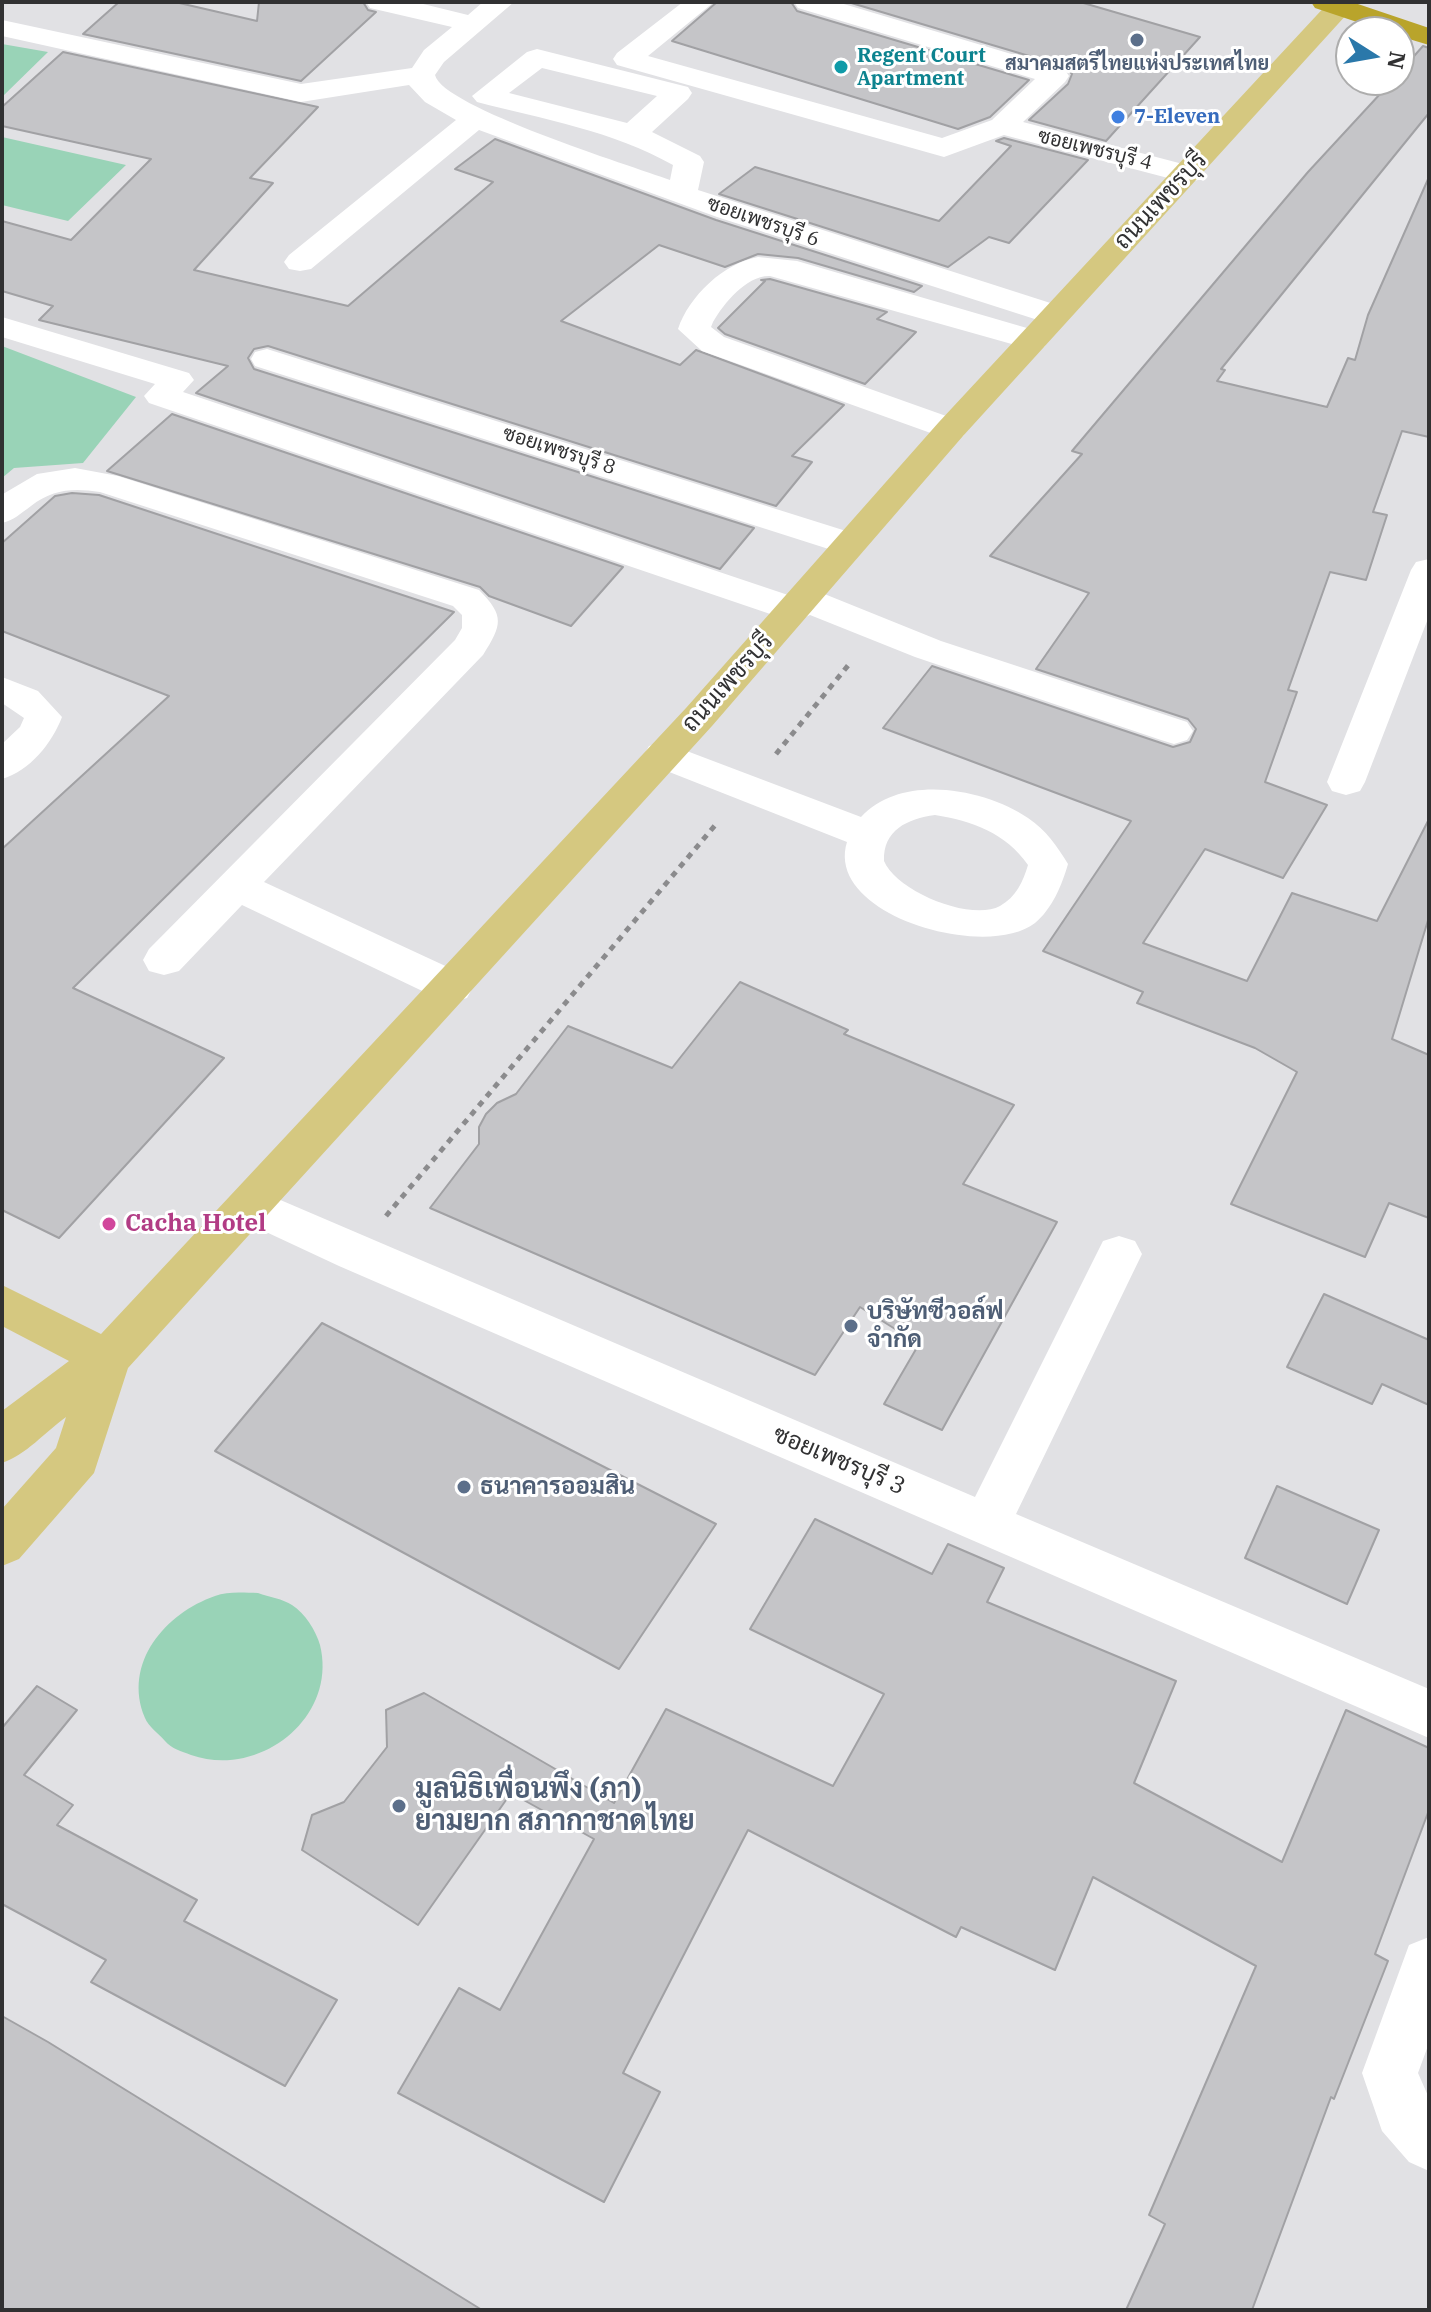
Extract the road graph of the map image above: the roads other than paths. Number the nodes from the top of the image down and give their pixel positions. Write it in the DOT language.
graph roads {
  1 [pos="16,2"];
  2 [pos="380,2"];
  3 [pos="500,2"];
  4 [pos="700,2"];
  5 [pos="808,2"];
  6 [pos="1325,2"];
  7 [pos="1344,2"];
  8 [pos="2,15"];
  9 [pos="1429,23"];
  10 [pos="472,24"];
  11 [pos="2,28"];
  12 [pos="1429,37"];
  13 [pos="421,75"];
  14 [pos="475,119"];
  15 [pos="1002,126"];
  16 [pos="631,135"];
  17 [pos="1187,174"];
  18 [pos="682,193"];
  19 [pos="300,262"];
  20 [pos="2,307"];
  21 [pos="2,324"];
  22 [pos="1044,328"];
  23 [pos="267,359"];
  24 [pos="951,429"];
  25 [pos="2,512"];
  26 [pos="850,544"];
  27 [pos="1429,570"];
  28 [pos="800,604"];
  29 [pos="2,689"];
  30 [pos="1174,731"];
  31 [pos="663,755"];
  32 [pos="2,766"];
  33 [pos="1346,782"];
  34 [pos="869,835"];
  35 [pos="238,887"];
  36 [pos="164,960"];
  37 [pos="452,987"];
  38 [pos="250,1205"];
  39 [pos="1119,1254"];
  40 [pos="2,1304"];
  41 [pos="107,1359"];
  42 [pos="2,1443"];
  43 [pos="986,1524"];
  44 [pos="2,1544"];
  45 [pos="1429,1714"];
  46 [pos="1429,1964"];
  47 [pos="1429,2142"];
  1 -- 8 [label="street"];
  2 -- 10 [label="street"];
  3 -- 10 [label="street"];
  4 -- 15 [label="street"];
  5 -- 15 [label="street"];
  6 -- 9 [label="highway"];
  6 -- 12 [label="highway"];
  7 -- 17 [label="main road, ถนนเพชรบุรี"];
  10 -- 13 [label="street"];
  11 -- 13 [label="street"];
  13 -- 14 [label="street, ซอยเพชรบุรี 6"];
  14 -- 18 [label="street, ซอยเพชรบุรี 6"];
  14 -- 19 [label="street"];
  15 -- 17 [label="street, ซอยเพชรบุรี 4"];
  16 -- 16 [label="street"];
  16 -- 18 [label="street"];
  17 -- 22 [label="main road, ถนนเพชรบุรี"];
  18 -- 22 [label="street, ซอยเพชรบุรี 6"];
  20 -- 21 [label="street"];
  21 -- 28 [label="street"];
  22 -- 24 [label="main road, ถนนเพชรบุรี"];
  22 -- 24 [label="street"];
  23 -- 26 [label="street, ซอยเพชรบุรี 8"];
  24 -- 26 [label="main road, ถนนเพชรบุรี"];
  25 -- 35 [label="street"];
  26 -- 28 [label="main road, ถนนเพชรบุรี"];
  27 -- 33 [label="street"];
  28 -- 30 [label="street"];
  28 -- 31 [label="main road, ถนนเพชรบุรี"];
  29 -- 32 [label="street"];
  31 -- 34 [label="street"];
  31 -- 37 [label="main road, ถนนเพชรบุรี"];
  35 -- 36 [label="street"];
  35 -- 37 [label="street"];
  37 -- 38 [label="main road, ถนนเพชรบุรี"];
  38 -- 41 [label="main road, ถนนเพชรบุรี"];
  38 -- 43 [label="street, ซอยเพชรบุรี 3"];
  39 -- 43 [label="street"];
  40 -- 41 [label="main road"];
  41 -- 42 [label="main road, ถนนเพชรบุรี"];
  41 -- 44 [label="main road, ถนนเพชรบุรี"];
  43 -- 45 [label="street, ซอยเพชรบุรี 3"];
  46 -- 47 [label="street"];
}
